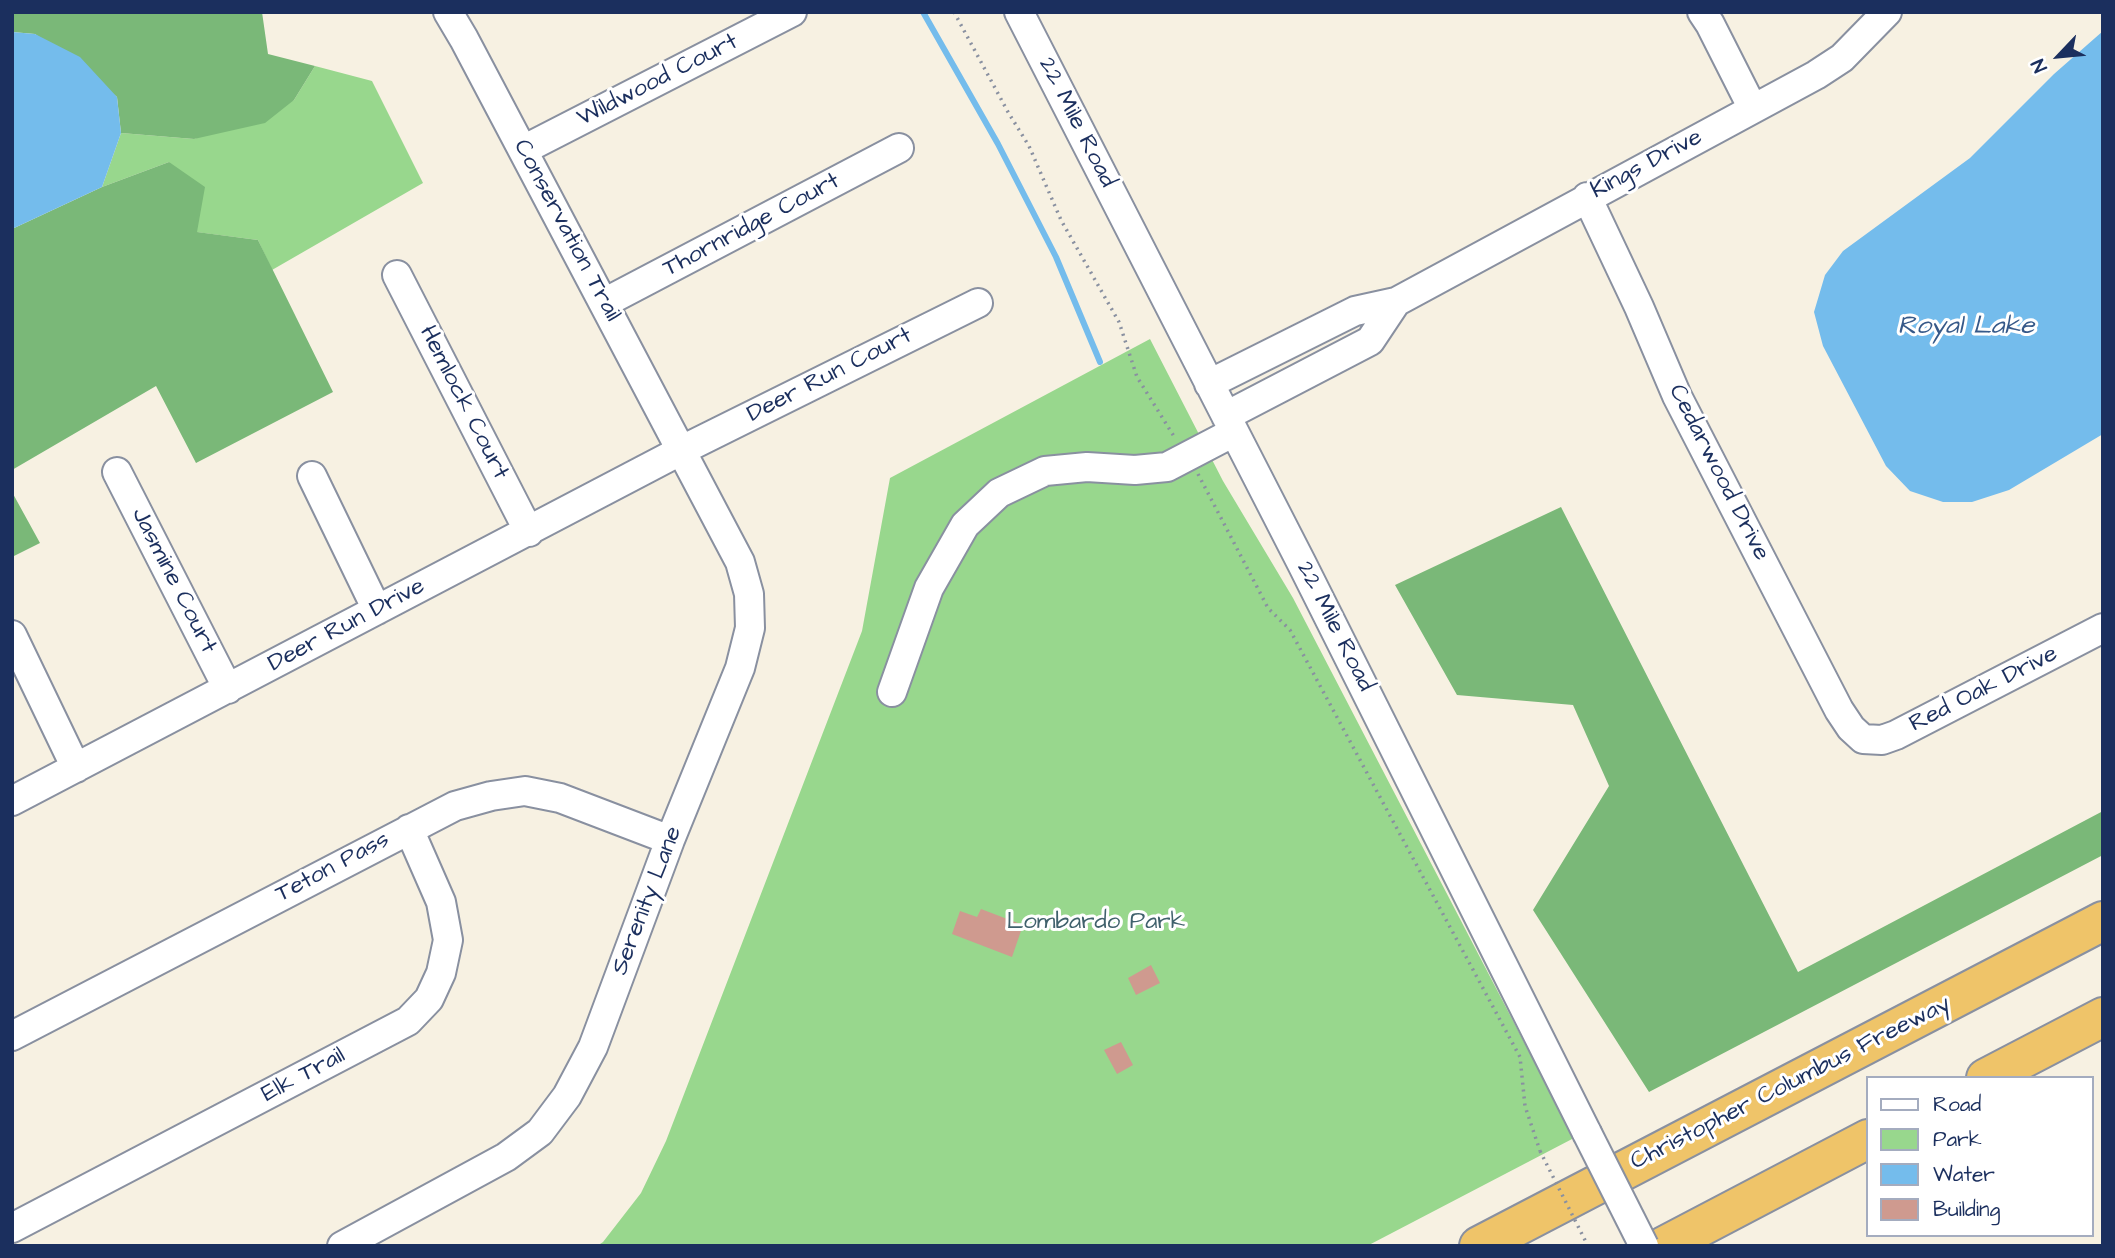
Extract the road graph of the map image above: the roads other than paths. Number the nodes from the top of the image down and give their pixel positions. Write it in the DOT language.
graph roads {
  1 [pos="448,12"];
  2 [pos="792,12"];
  3 [pos="1018,12"];
  4 [pos="1702,12"];
  5 [pos="1887,12"];
  6 [pos="1752,109"];
  7 [pos="899,148"];
  8 [pos="523,150"];
  9 [pos="1587,197"];
  10 [pos="397,275"];
  11 [pos="1396,302"];
  12 [pos="604,303"];
  13 [pos="978,303"];
  14 [pos="1209,384"];
  15 [pos="1230,424"];
  16 [pos="682,450"];
  17 [pos="117,472"];
  18 [pos="312,475"];
  19 [pos="529,532"];
  20 [pos="377,610"];
  21 [pos="2103,628"];
  22 [pos="12,635"];
  23 [pos="228,689"];
  24 [pos="892,692"];
  25 [pos="1863,740"];
  26 [pos="76,768"];
  27 [pos="12,801"];
  28 [pos="410,829"];
  29 [pos="670,840"];
  30 [pos="2103,921"];
  31 [pos="2103,1017"];
  32 [pos="12,1036"];
  33 [pos="1990,1076"];
  34 [pos="1867,1140"];
  35 [pos="12,1228"];
  36 [pos="342,1246"];
  37 [pos="1479,1246"];
  38 [pos="1644,1246"];
  39 [pos="1664,1246"];
  1 -- 8 [label="street, Conservation Trail"];
  2 -- 8 [label="street, Wildwood Court"];
  3 -- 14 [label="street, 22 Mile Road"];
  4 -- 6 [label="street"];
  5 -- 6 [label="street, Kings Drive"];
  6 -- 9 [label="street, Kings Drive"];
  7 -- 12 [label="street, Thornridge Court"];
  8 -- 12 [label="street, Conservation Trail"];
  9 -- 11 [label="street, Kings Drive"];
  9 -- 25 [label="street, Cedarwood Drive"];
  10 -- 19 [label="street, Hemlock Court"];
  11 -- 14 [label="street, Kings Drive"];
  11 -- 15 [label="street, Kings Drive"];
  12 -- 16 [label="street, Conservation Trail"];
  13 -- 16 [label="street, Deer Run Court"];
  14 -- 15 [label="street, 22 Mile Road"];
  15 -- 24 [label="street, Kings Drive"];
  15 -- 38 [label="street, 22 Mile Road, bridge"];
  16 -- 19 [label="street, Deer Run Drive"];
  16 -- 29 [label="street, Serenity Lane"];
  17 -- 23 [label="street, Jasmine Court"];
  18 -- 20 [label="street"];
  19 -- 20 [label="street, Deer Run Drive"];
  20 -- 23 [label="street, Deer Run Drive"];
  21 -- 25 [label="street, Red Oak Drive"];
  22 -- 26 [label="street"];
  23 -- 26 [label="street, Deer Run Drive"];
  26 -- 27 [label="street, Deer Run Drive"];
  28 -- 29 [label="street, Teton Pass"];
  28 -- 32 [label="street, Teton Pass"];
  28 -- 35 [label="street, Elk Trail"];
  29 -- 36 [label="street, Serenity Lane"];
  30 -- 37 [label="highway, Christopher Columbus Freeway"];
  31 -- 33 [label="highway"];
  34 -- 39 [label="highway"];
}
